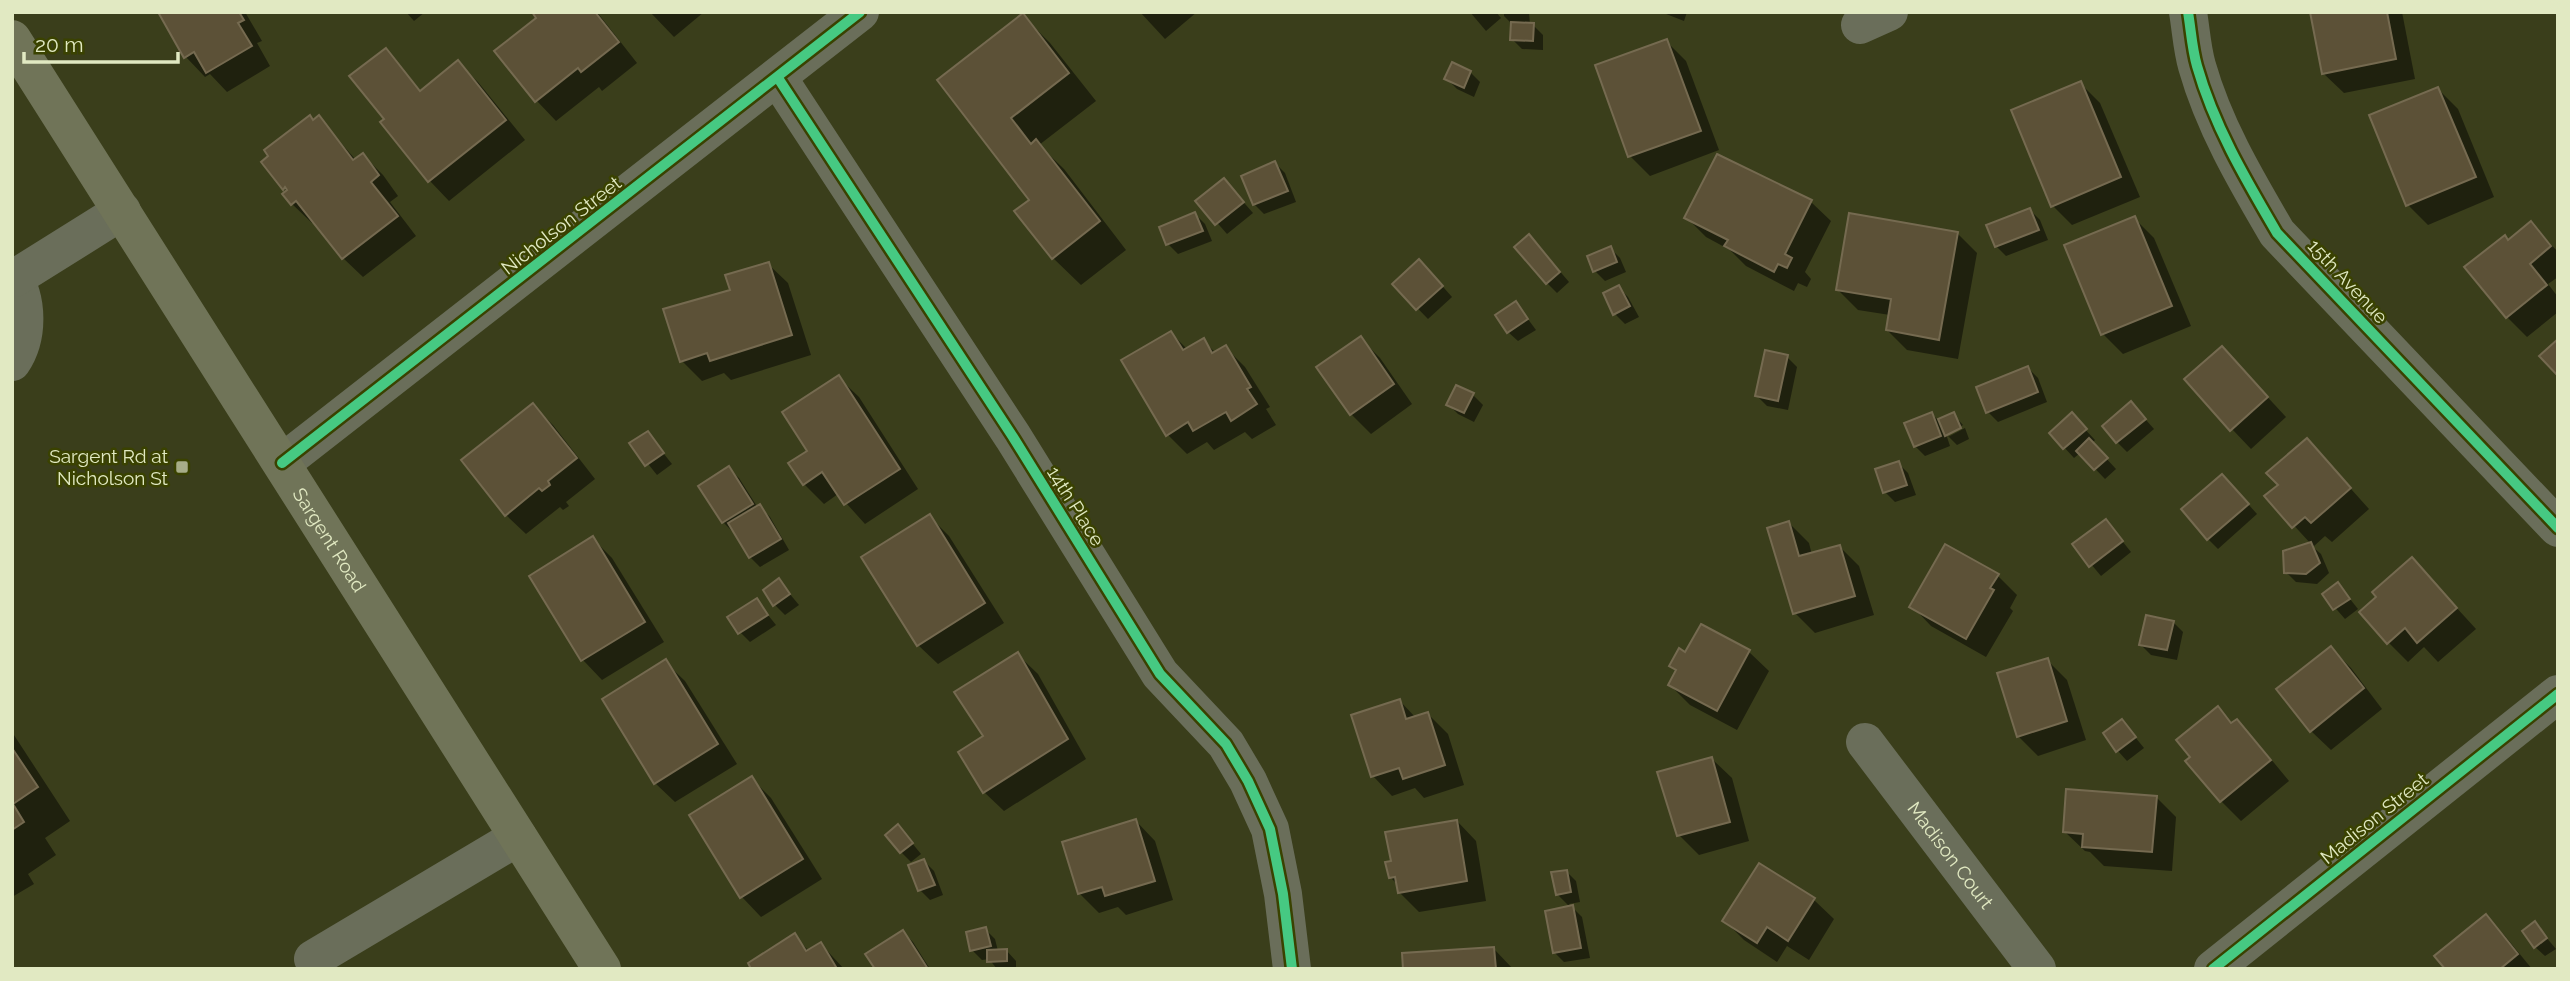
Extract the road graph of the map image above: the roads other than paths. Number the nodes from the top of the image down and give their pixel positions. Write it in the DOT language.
graph roads {
  1 [pos="860,12"];
  2 [pos="2188,12"];
  3 [pos="12,39"];
  4 [pos="778,78"];
  5 [pos="122,211"];
  6 [pos="13,276"];
  7 [pos="12,362"];
  8 [pos="282,464"];
  9 [pos="2558,528"];
  10 [pos="2558,694"];
  11 [pos="1865,742"];
  12 [pos="518,837"];
  13 [pos="313,959"];
  14 [pos="602,969"];
  15 [pos="1292,969"];
  16 [pos="2037,969"];
  17 [pos="2213,969"];
  1 -- 4 [label="street, Nicholson Street"];
  2 -- 9 [label="street, 15th Avenue"];
  3 -- 5 [label="main road, Sargent Road"];
  4 -- 8 [label="street, Nicholson Street"];
  4 -- 15 [label="street, 14th Place"];
  5 -- 6 [label="street"];
  5 -- 8 [label="main road, Sargent Road"];
  6 -- 7 [label="street"];
  8 -- 12 [label="main road, Sargent Road"];
  10 -- 17 [label="street, Madison Street"];
  11 -- 16 [label="street, Madison Court"];
  12 -- 13 [label="street"];
  12 -- 14 [label="main road, Sargent Road"];
}
